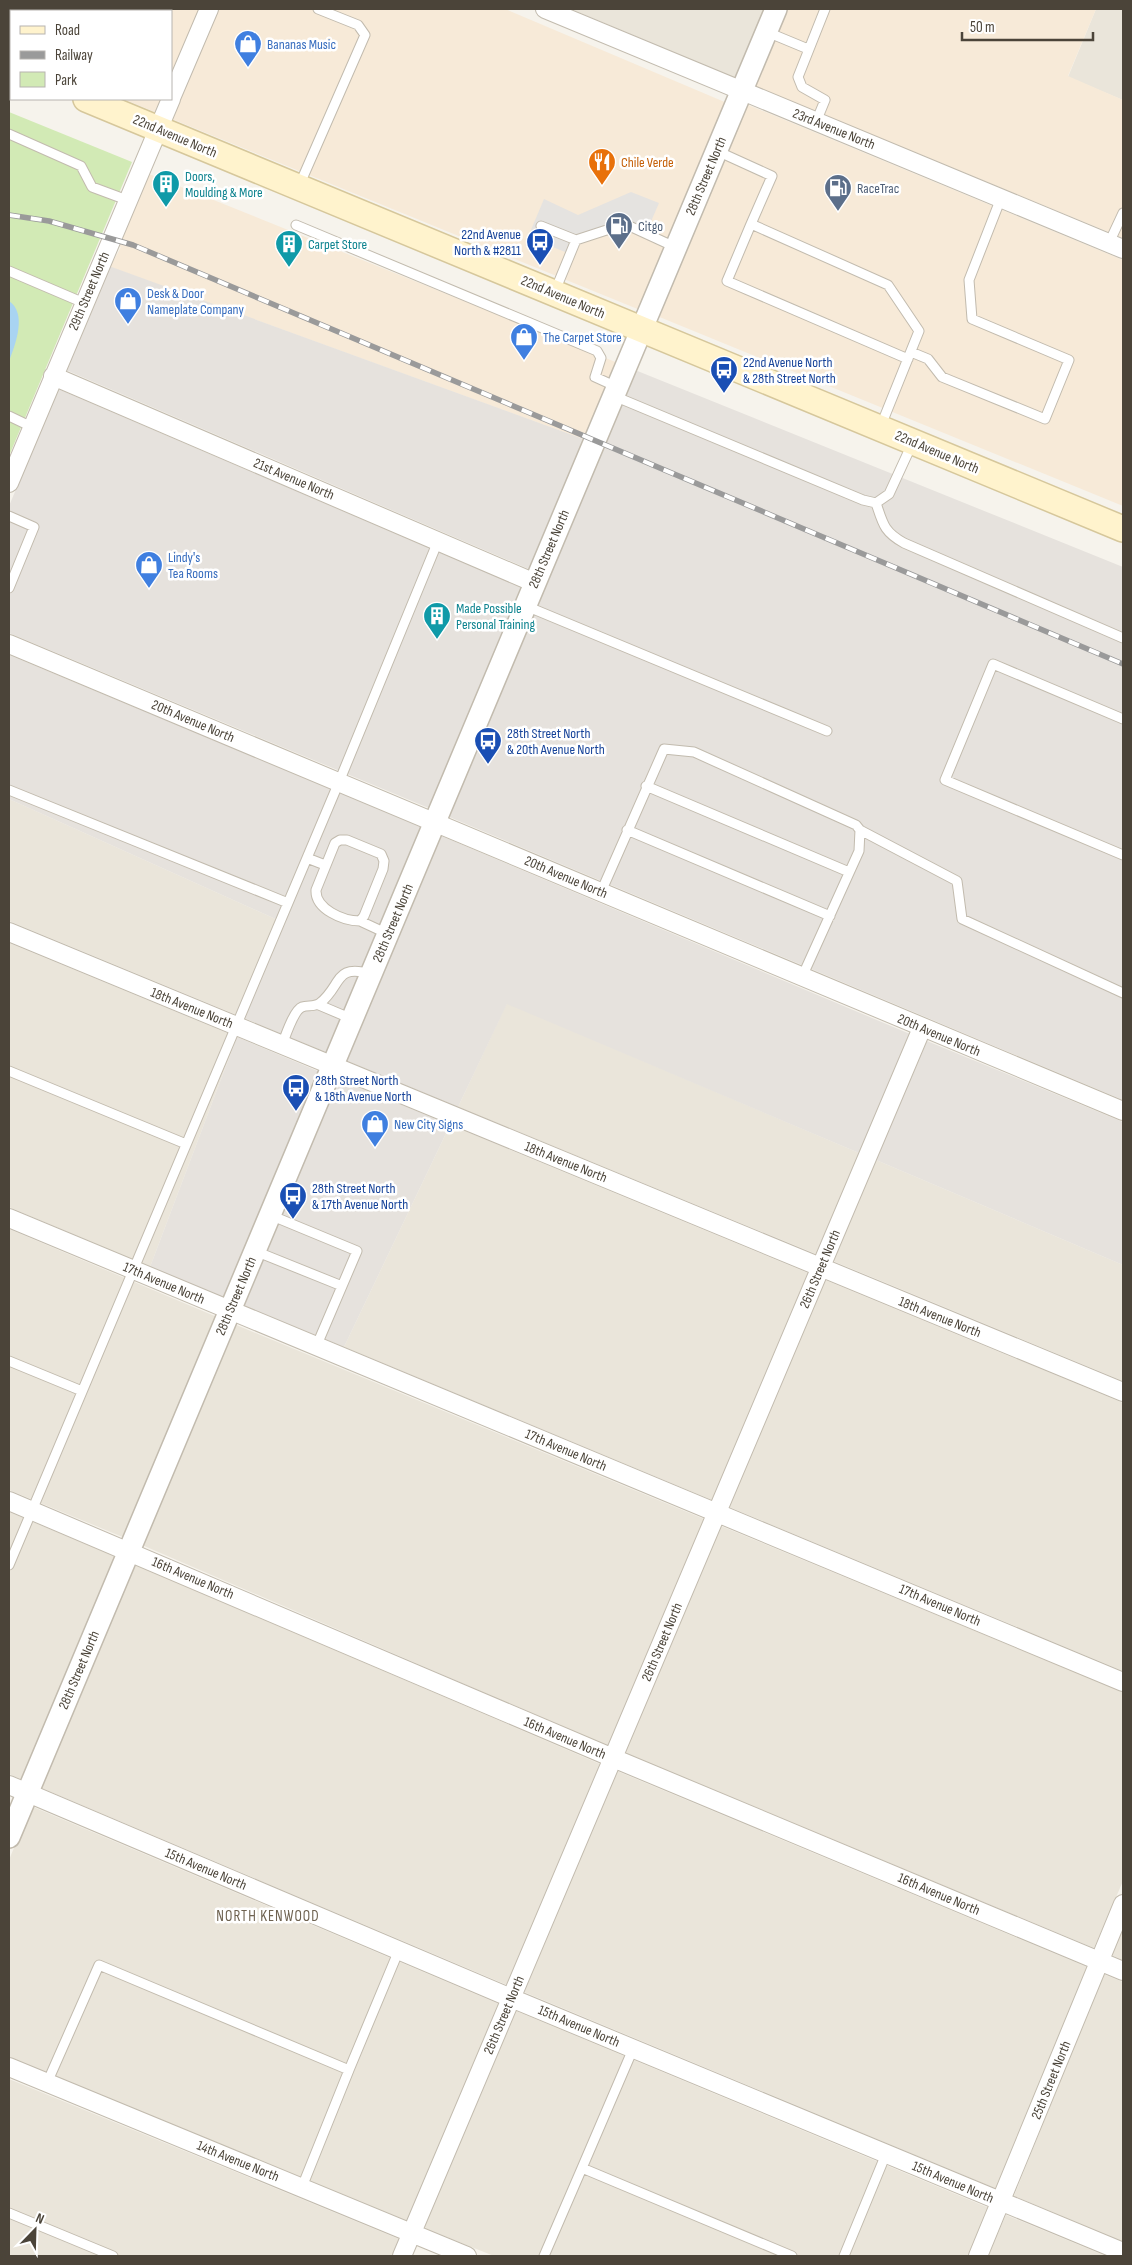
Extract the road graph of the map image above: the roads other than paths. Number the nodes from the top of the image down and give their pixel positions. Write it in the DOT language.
graph roads {
  1 [pos="209,9"];
  2 [pos="318,9"];
  3 [pos="545,9"];
  4 [pos="776,9"];
  5 [pos="825,9"];
  6 [pos="766,32"];
  7 [pos="808,49"];
  8 [pos="742,91"];
  9 [pos="172,96"];
  10 [pos="88,100"];
  11 [pos="170,100"];
  12 [pos="816,122"];
  13 [pos="158,128"];
  14 [pos="9,134"];
  15 [pos="717,151"];
  16 [pos="298,187"];
  17 [pos="1001,198"];
  18 [pos="127,200"];
  19 [pos="1123,213"];
  20 [pos="752,224"];
  21 [pos="296,225"];
  22 [pos="541,226"];
  23 [pos="576,240"];
  24 [pos="1116,246"];
  25 [pos="676,247"];
  26 [pos="9,271"];
  27 [pos="554,293"];
  28 [pos="84,303"];
  29 [pos="642,330"];
  30 [pos="909,356"];
  31 [pos="53,376"];
  32 [pos="616,392"];
  33 [pos="9,416"];
  34 [pos="32,427"];
  35 [pos="880,428"];
  36 [pos="914,442"];
  37 [pos="9,483"];
  38 [pos="876,502"];
  39 [pos="9,516"];
  40 [pos="1123,529"];
  41 [pos="438,541"];
  42 [pos="536,582"];
  43 [pos="9,588"];
  44 [pos="526,606"];
  45 [pos="1123,638"];
  46 [pos="9,644"];
  47 [pos="1123,719"];
  48 [pos="827,731"];
  49 [pos="339,782"];
  50 [pos="646,786"];
  51 [pos="9,790"];
  52 [pos="435,822"];
  53 [pos="627,830"];
  54 [pos="860,830"];
  55 [pos="1123,855"];
  56 [pos="307,858"];
  57 [pos="326,865"];
  58 [pos="849,872"];
  59 [pos="601,892"];
  60 [pos="288,903"];
  61 [pos="830,916"];
  62 [pos="360,921"];
  63 [pos="9,932"];
  64 [pos="388,934"];
  65 [pos="371,974"];
  66 [pos="802,977"];
  67 [pos="1123,993"];
  68 [pos="319,1005"];
  69 [pos="352,1019"];
  70 [pos="236,1026"];
  71 [pos="922,1028"];
  72 [pos="282,1045"];
  73 [pos="333,1066"];
  74 [pos="9,1071"];
  75 [pos="1123,1111"];
  76 [pos="186,1144"];
  77 [pos="270,1215"];
  78 [pos="9,1218"];
  79 [pos="255,1251"];
  80 [pos="821,1267"];
  81 [pos="132,1270"];
  82 [pos="342,1286"];
  83 [pos="229,1311"];
  84 [pos="316,1347"];
  85 [pos="9,1361"];
  86 [pos="82,1391"];
  87 [pos="1123,1392"];
  88 [pos="9,1501"];
  89 [pos="32,1510"];
  90 [pos="717,1513"];
  91 [pos="130,1551"];
  92 [pos="9,1566"];
  93 [pos="1123,1682"];
  94 [pos="613,1758"];
  95 [pos="18,1789"];
  96 [pos="9,1837"];
  97 [pos="1123,1904"];
  98 [pos="399,1950"];
  99 [pos="1099,1961"];
  100 [pos="1123,1971"];
  101 [pos="511,1998"];
  102 [pos="634,2049"];
  103 [pos="9,2067"];
  104 [pos="349,2070"];
  105 [pos="47,2082"];
  106 [pos="886,2154"];
  107 [pos="582,2168"];
  108 [pos="302,2188"];
  109 [pos="1002,2202"];
  110 [pos="9,2213"];
  111 [pos="411,2234"];
  112 [pos="1123,2252"];
  113 [pos="113,2256"];
  114 [pos="402,2256"];
  115 [pos="467,2256"];
  116 [pos="544,2256"];
  117 [pos="792,2256"];
  118 [pos="844,2256"];
  119 [pos="978,2256"];
  1 -- 9 [label="street, 29th Street North"];
  2 -- 16 [label="lane"];
  3 -- 8 [label="street, 23rd Avenue North"];
  4 -- 6 [label="street, 28th Street North"];
  5 -- 7 [label="lane"];
  6 -- 7 [label="lane"];
  6 -- 8 [label="street, 28th Street North"];
  7 -- 12 [label="lane"];
  8 -- 12 [label="street, 23rd Avenue North"];
  8 -- 15 [label="street, 28th Street North"];
  10 -- 13 [label="main road, 22nd Avenue North"];
  11 -- 13 [label="street, 29th Street North"];
  12 -- 17 [label="street, 23rd Avenue North"];
  13 -- 16 [label="main road, 22nd Avenue North"];
  13 -- 18 [label="street, 29th Street North"];
  14 -- 18 [label="lane"];
  15 -- 20 [label="lane"];
  15 -- 25 [label="street, 28th Street North"];
  16 -- 27 [label="main road, 22nd Avenue North"];
  17 -- 24 [label="street, 23rd Avenue North"];
  17 -- 30 [label="lane"];
  18 -- 28 [label="street, 29th Street North"];
  19 -- 24 [label="lane"];
  20 -- 30 [label="lane"];
  20 -- 30 [label="lane"];
  21 -- 32 [label="lane"];
  22 -- 23 [label="lane"];
  23 -- 25 [label="lane"];
  23 -- 27 [label="lane"];
  25 -- 29 [label="street, 28th Street North"];
  26 -- 28 [label="lane"];
  27 -- 29 [label="main road, 22nd Avenue North"];
  28 -- 31 [label="street, 29th Street North"];
  29 -- 32 [label="street, 28th Street North"];
  29 -- 35 [label="main road, 22nd Avenue North"];
  30 -- 35 [label="lane"];
  31 -- 34 [label="street, 29th Street North"];
  31 -- 41 [label="street, 21st Avenue North"];
  32 -- 38 [label="lane"];
  32 -- 42 [label="street, 28th Street North"];
  33 -- 34 [label="lane"];
  34 -- 37 [label="street, 29th Street North"];
  35 -- 36 [label="main road, 22nd Avenue North"];
  36 -- 38 [label="lane"];
  36 -- 40 [label="main road, 22nd Avenue North"];
  38 -- 45 [label="lane"];
  39 -- 43 [label="lane"];
  41 -- 42 [label="street, 21st Avenue North"];
  41 -- 49 [label="lane"];
  42 -- 44 [label="street, 28th Street North"];
  44 -- 48 [label="lane"];
  44 -- 52 [label="street, 28th Street North"];
  46 -- 49 [label="street, 20th Avenue North"];
  47 -- 55 [label="lane"];
  49 -- 52 [label="street, 20th Avenue North"];
  49 -- 56 [label="lane"];
  50 -- 53 [label="lane"];
  50 -- 54 [label="lane"];
  50 -- 58 [label="lane"];
  51 -- 60 [label="lane"];
  52 -- 59 [label="street, 20th Avenue North"];
  52 -- 64 [label="street, 28th Street North"];
  53 -- 59 [label="lane"];
  53 -- 61 [label="lane"];
  54 -- 58 [label="lane"];
  54 -- 67 [label="lane"];
  56 -- 57 [label="lane"];
  56 -- 60 [label="lane"];
  57 -- 62 [label="lane"];
  57 -- 62 [label="lane"];
  58 -- 61 [label="lane"];
  59 -- 66 [label="street, 20th Avenue North"];
  60 -- 70 [label="lane"];
  61 -- 66 [label="lane"];
  62 -- 64 [label="lane"];
  63 -- 70 [label="street, 18th Avenue North"];
  64 -- 65 [label="street, 28th Street North"];
  65 -- 68 [label="lane"];
  65 -- 69 [label="street, 28th Street North"];
  66 -- 71 [label="street, 20th Avenue North"];
  68 -- 69 [label="lane"];
  68 -- 72 [label="lane"];
  69 -- 73 [label="street, 28th Street North"];
  70 -- 72 [label="street, 18th Avenue North"];
  70 -- 76 [label="lane"];
  71 -- 75 [label="street, 20th Avenue North"];
  71 -- 80 [label="street, 26th Street North"];
  72 -- 73 [label="street, 18th Avenue North"];
  73 -- 77 [label="street, 28th Street North"];
  73 -- 80 [label="street, 18th Avenue North"];
  74 -- 76 [label="lane"];
  76 -- 81 [label="lane"];
  77 -- 79 [label="street, 28th Street North"];
  77 -- 82 [label="lane"];
  78 -- 81 [label="street, 17th Avenue North"];
  79 -- 82 [label="lane"];
  79 -- 83 [label="street, 28th Street North"];
  80 -- 87 [label="street, 18th Avenue North"];
  80 -- 90 [label="street, 26th Street North"];
  81 -- 83 [label="street, 17th Avenue North"];
  81 -- 86 [label="lane"];
  82 -- 84 [label="lane"];
  83 -- 84 [label="street, 17th Avenue North"];
  83 -- 91 [label="street, 28th Street North"];
  84 -- 90 [label="street, 17th Avenue North"];
  85 -- 86 [label="lane"];
  86 -- 89 [label="lane"];
  88 -- 89 [label="street, 16th Avenue North"];
  89 -- 91 [label="street, 16th Avenue North"];
  89 -- 92 [label="lane"];
  90 -- 93 [label="street, 17th Avenue North"];
  90 -- 94 [label="street, 26th Street North"];
  91 -- 94 [label="street, 16th Avenue North"];
  91 -- 95 [label="street, 28th Street North"];
  94 -- 99 [label="street, 16th Avenue North"];
  94 -- 101 [label="street, 26th Street North"];
  95 -- 96 [label="street, 28th Street North"];
  95 -- 98 [label="street, 15th Avenue North"];
  97 -- 99 [label="street, 25th Street North"];
  98 -- 101 [label="street, 15th Avenue North"];
  98 -- 104 [label="lane"];
  99 -- 100 [label="street, 16th Avenue North"];
  99 -- 109 [label="street, 25th Street North"];
  101 -- 102 [label="street, 15th Avenue North"];
  101 -- 111 [label="street, 26th Street North"];
  102 -- 106 [label="street, 15th Avenue North"];
  102 -- 107 [label="lane"];
  103 -- 105 [label="street, 14th Avenue North"];
  104 -- 105 [label="lane"];
  104 -- 108 [label="lane"];
  105 -- 108 [label="street, 14th Avenue North"];
  106 -- 109 [label="street, 15th Avenue North"];
  106 -- 118 [label="lane"];
  107 -- 116 [label="lane"];
  107 -- 117 [label="lane"];
  108 -- 111 [label="street, 14th Avenue North"];
  109 -- 112 [label="street, 15th Avenue North"];
  109 -- 119 [label="street, 25th Street North"];
  110 -- 113 [label="lane"];
  111 -- 114 [label="street, 26th Street North"];
  111 -- 115 [label="street, 14th Avenue North"];
}
